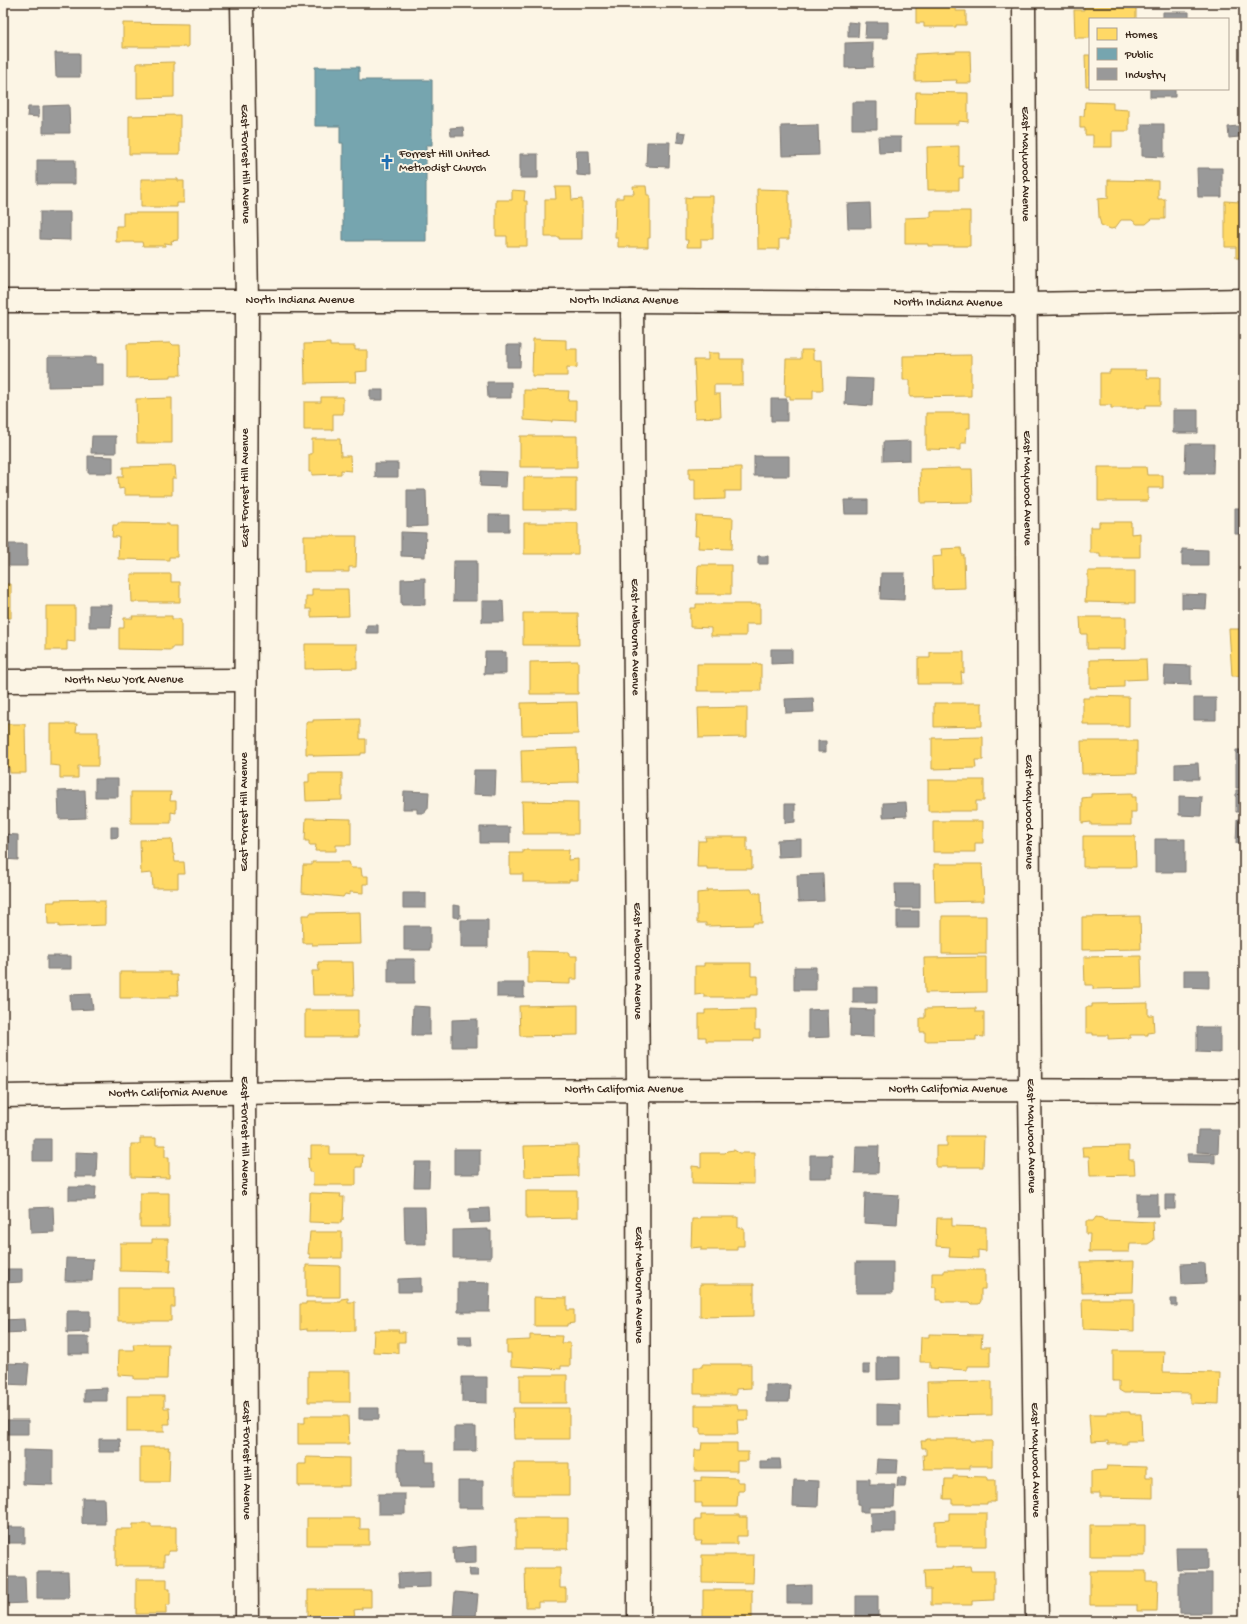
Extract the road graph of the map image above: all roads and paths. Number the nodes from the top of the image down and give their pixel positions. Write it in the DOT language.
graph roads {
  1 [pos="242,3"];
  2 [pos="1024,3"];
  3 [pos="247,300"];
  4 [pos="1244,300"];
  5 [pos="3,301"];
  6 [pos="632,301"];
  7 [pos="1026,304"];
  8 [pos="245,680"];
  9 [pos="3,681"];
  10 [pos="638,1090"];
  11 [pos="1030,1090"];
  12 [pos="1244,1091"];
  13 [pos="244,1092"];
  14 [pos="3,1096"];
  15 [pos="247,1621"];
  16 [pos="639,1621"];
  17 [pos="1037,1621"];
  1 -- 3 [label="street, East Forrest Hill Avenue"];
  2 -- 7 [label="street, East Maywood Avenue"];
  3 -- 5 [label="street, North Indiana Avenue"];
  3 -- 6 [label="street, North Indiana Avenue"];
  3 -- 8 [label="street, East Forrest Hill Avenue"];
  4 -- 7 [label="street, North Indiana Avenue"];
  6 -- 7 [label="street, North Indiana Avenue"];
  6 -- 10 [label="street, East Melbourne Avenue"];
  7 -- 11 [label="street, East Maywood Avenue"];
  8 -- 9 [label="street, North New York Avenue"];
  8 -- 13 [label="street, East Forrest Hill Avenue"];
  10 -- 11 [label="street, North California Avenue"];
  10 -- 13 [label="street, North California Avenue"];
  10 -- 16 [label="street, East Melbourne Avenue"];
  11 -- 12 [label="street, North California Avenue"];
  11 -- 17 [label="street, East Maywood Avenue"];
  13 -- 14 [label="street, North California Avenue"];
  13 -- 15 [label="street, East Forrest Hill Avenue"];
}
